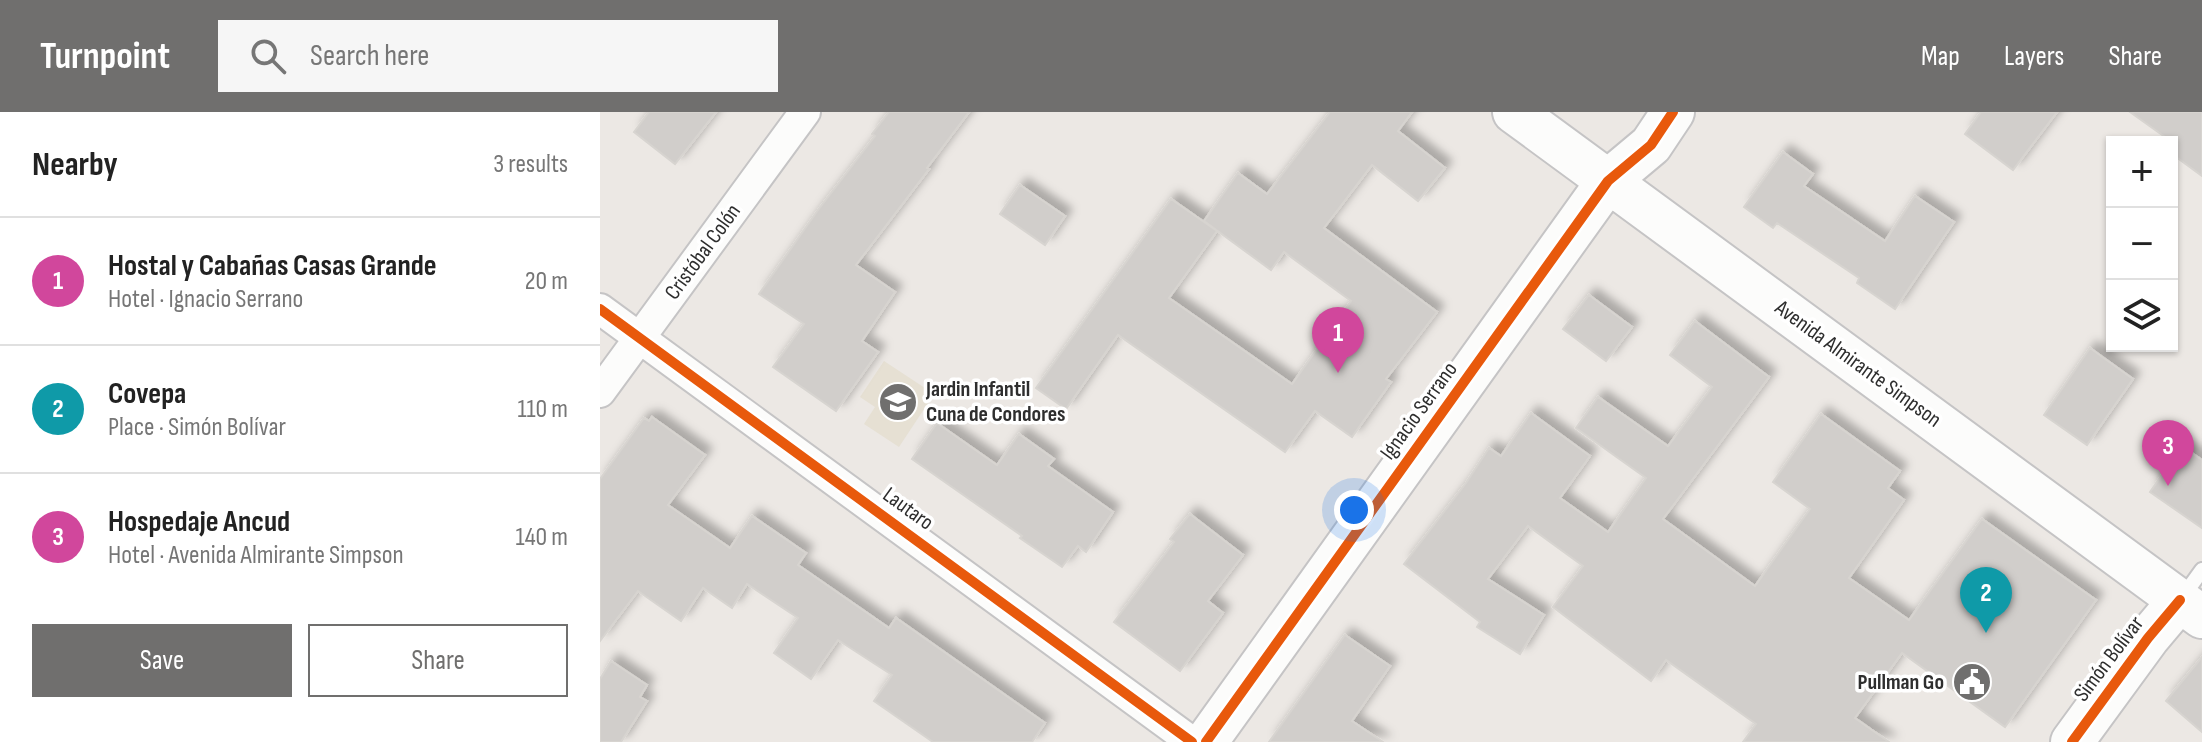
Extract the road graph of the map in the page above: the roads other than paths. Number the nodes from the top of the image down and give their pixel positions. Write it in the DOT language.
graph roads {
  1 [pos="805,112"];
  2 [pos="1514,112"];
  3 [pos="1673,112"];
  4 [pos="1608,181"];
  5 [pos="600,309"];
  6 [pos="640,338"];
  7 [pos="600,392"];
  8 [pos="2195,596"];
  9 [pos="1192,742"];
  10 [pos="1206,742"];
  11 [pos="2072,742"];
  1 -- 6 [label="street, Cristóbal Colón"];
  2 -- 4 [label="street, Avenida Almirante Simpson"];
  3 -- 4 [label="street, Ignacio Serrano"];
  4 -- 8 [label="street, Avenida Almirante Simpson"];
  4 -- 10 [label="street, Ignacio Serrano"];
  5 -- 6 [label="street, Lautaro"];
  6 -- 7 [label="street, Cristóbal Colón"];
  6 -- 9 [label="street, Lautaro"];
  8 -- 11 [label="street, Simón Bolívar"];
}
